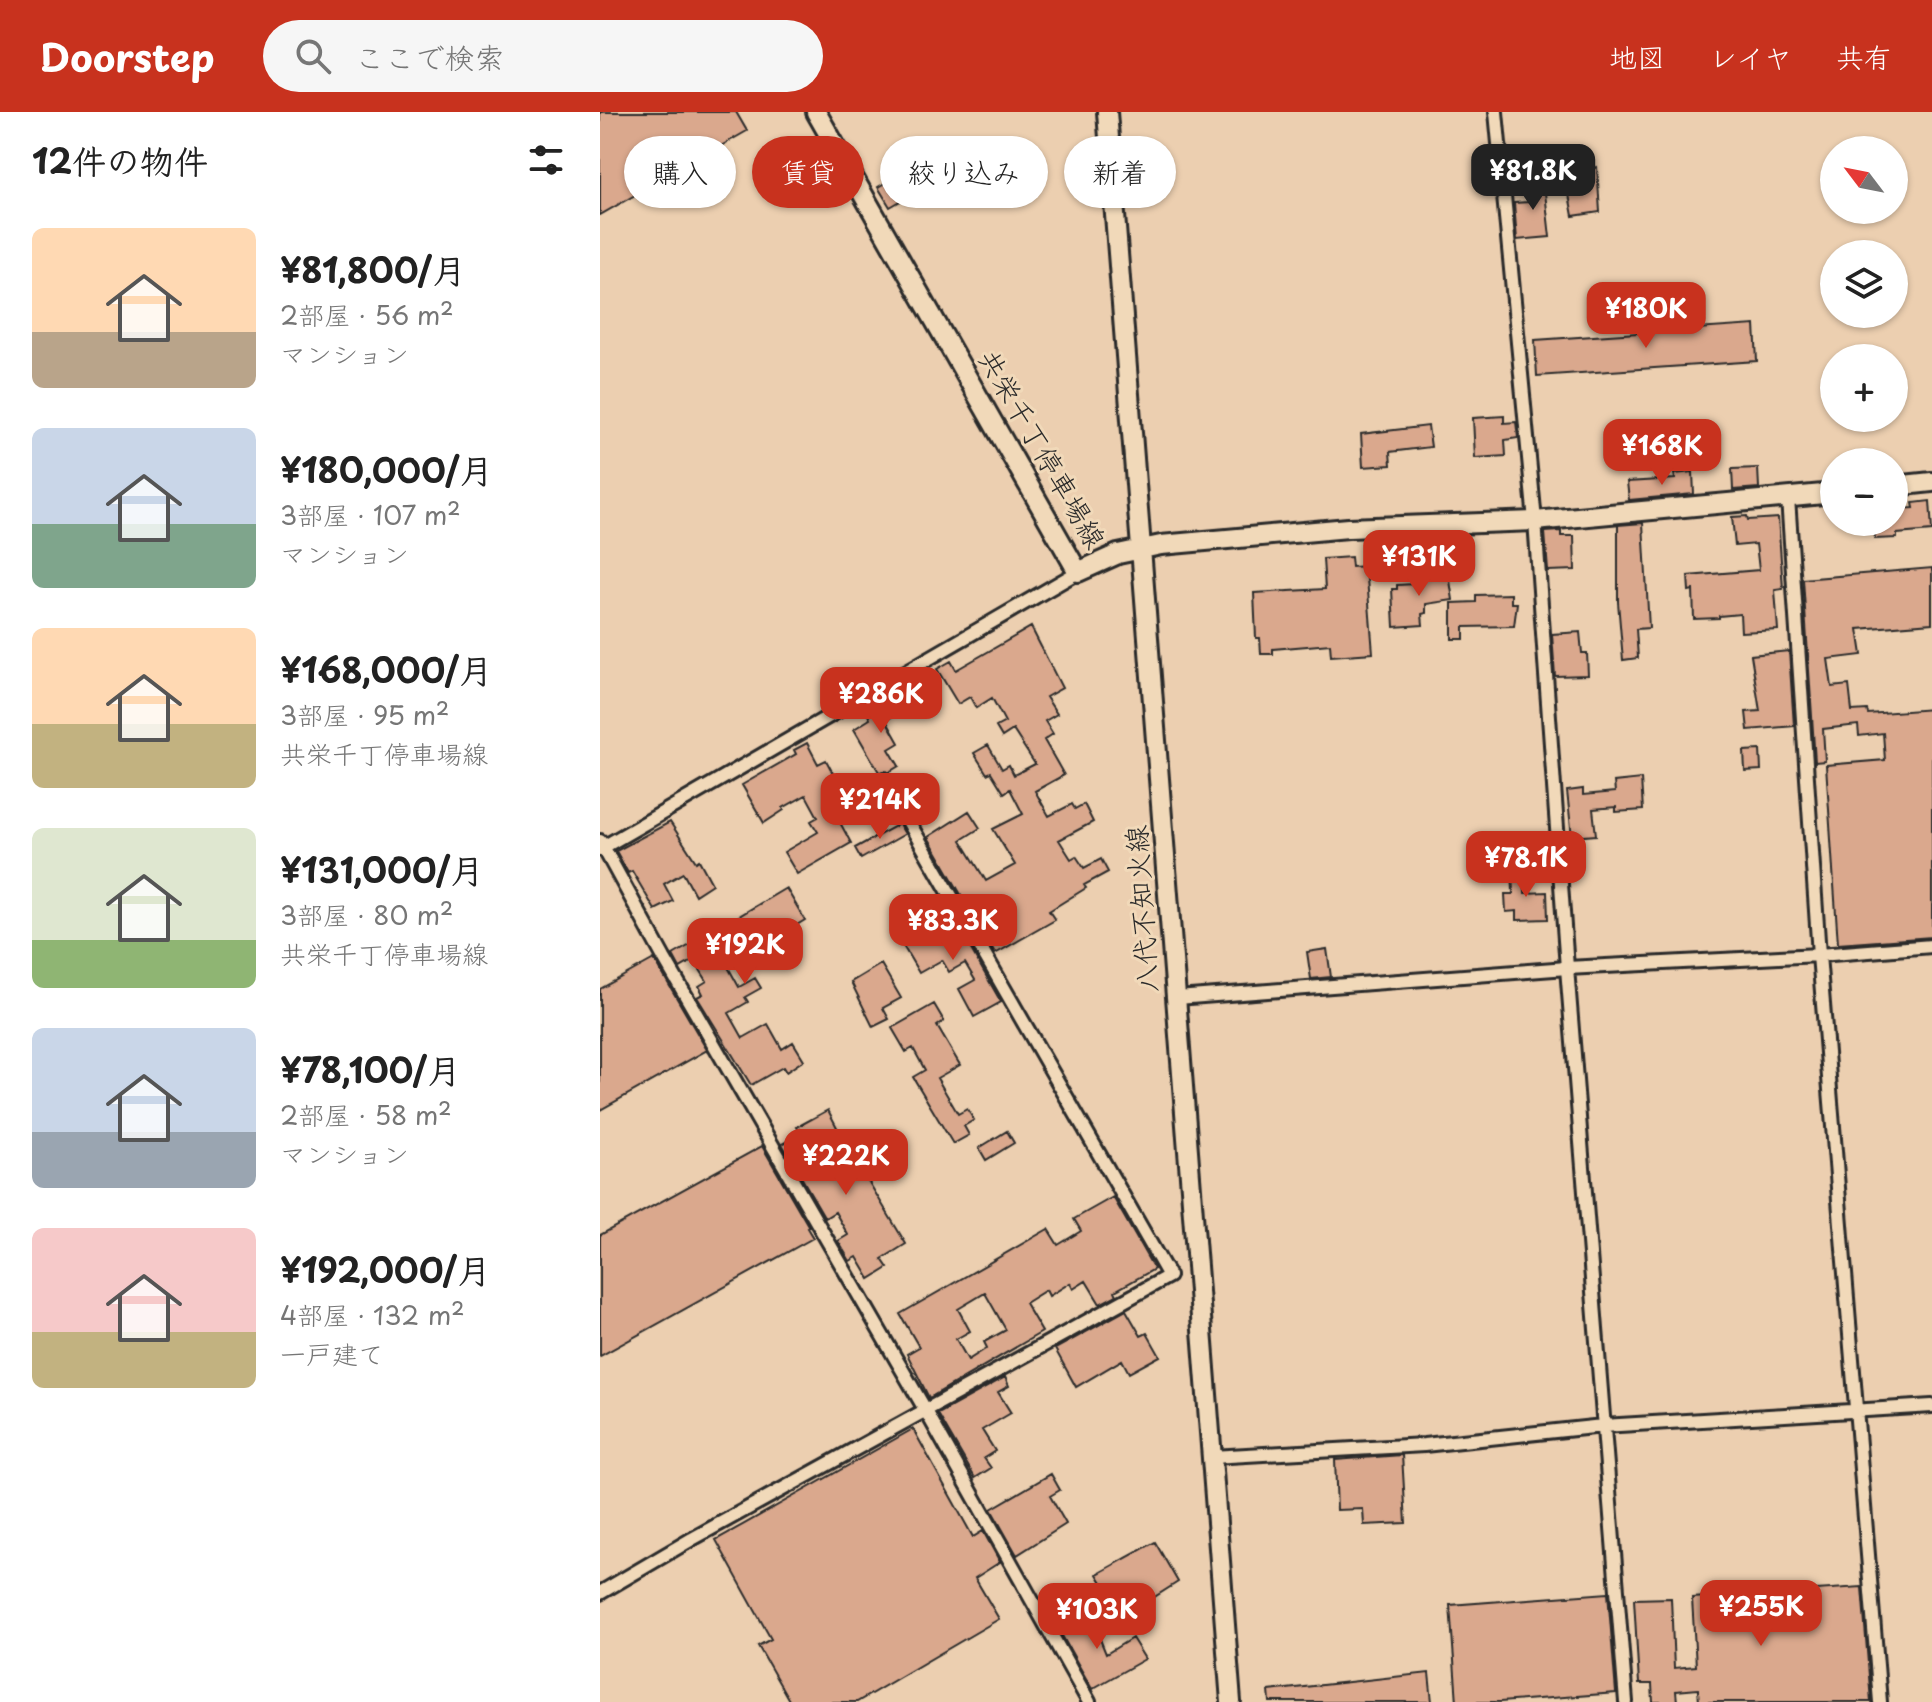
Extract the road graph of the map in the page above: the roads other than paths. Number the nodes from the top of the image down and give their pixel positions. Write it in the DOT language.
graph roads {
  1 [pos="816,112"];
  2 [pos="1107,112"];
  3 [pos="1496,112"];
  4 [pos="1932,482"];
  5 [pos="1908,485"];
  6 [pos="1820,495"];
  7 [pos="1788,498"];
  8 [pos="1535,521"];
  9 [pos="1143,549"];
  10 [pos="1078,572"];
  11 [pos="884,779"];
  12 [pos="601,846"];
  13 [pos="1932,946"];
  14 [pos="1819,955"];
  15 [pos="1567,968"];
  16 [pos="1177,998"];
  17 [pos="1932,1406"];
  18 [pos="926,1411"];
  19 [pos="1857,1411"];
  20 [pos="1603,1426"];
  21 [pos="1212,1457"];
  22 [pos="600,1593"];
  23 [pos="1089,1702"];
  24 [pos="1231,1702"];
  25 [pos="1626,1702"];
  26 [pos="1880,1702"];
  1 -- 10 [label="main road, 共栄千丁停車場線"];
  2 -- 9 [label="main road, 八代不知火線"];
  3 -- 8 [label="street"];
  4 -- 5 [label="main road"];
  6 -- 7 [label="main road, 共栄千丁停車場線"];
  7 -- 8 [label="main road, 共栄千丁停車場線"];
  7 -- 14 [label="street"];
  8 -- 9 [label="main road, 共栄千丁停車場線"];
  8 -- 15 [label="street"];
  9 -- 10 [label="main road, 共栄千丁停車場線"];
  9 -- 16 [label="main road, 八代不知火線"];
  10 -- 12 [label="street"];
  11 -- 18 [label="street"];
  12 -- 18 [label="street"];
  13 -- 14 [label="street"];
  14 -- 15 [label="street"];
  14 -- 19 [label="street"];
  15 -- 16 [label="street"];
  15 -- 20 [label="street"];
  16 -- 21 [label="main road, 八代不知火線"];
  17 -- 19 [label="street"];
  18 -- 22 [label="street"];
  18 -- 23 [label="street"];
  19 -- 20 [label="street"];
  19 -- 26 [label="street"];
  20 -- 21 [label="street"];
  20 -- 25 [label="street"];
  21 -- 24 [label="main road, 八代不知火線"];
}
